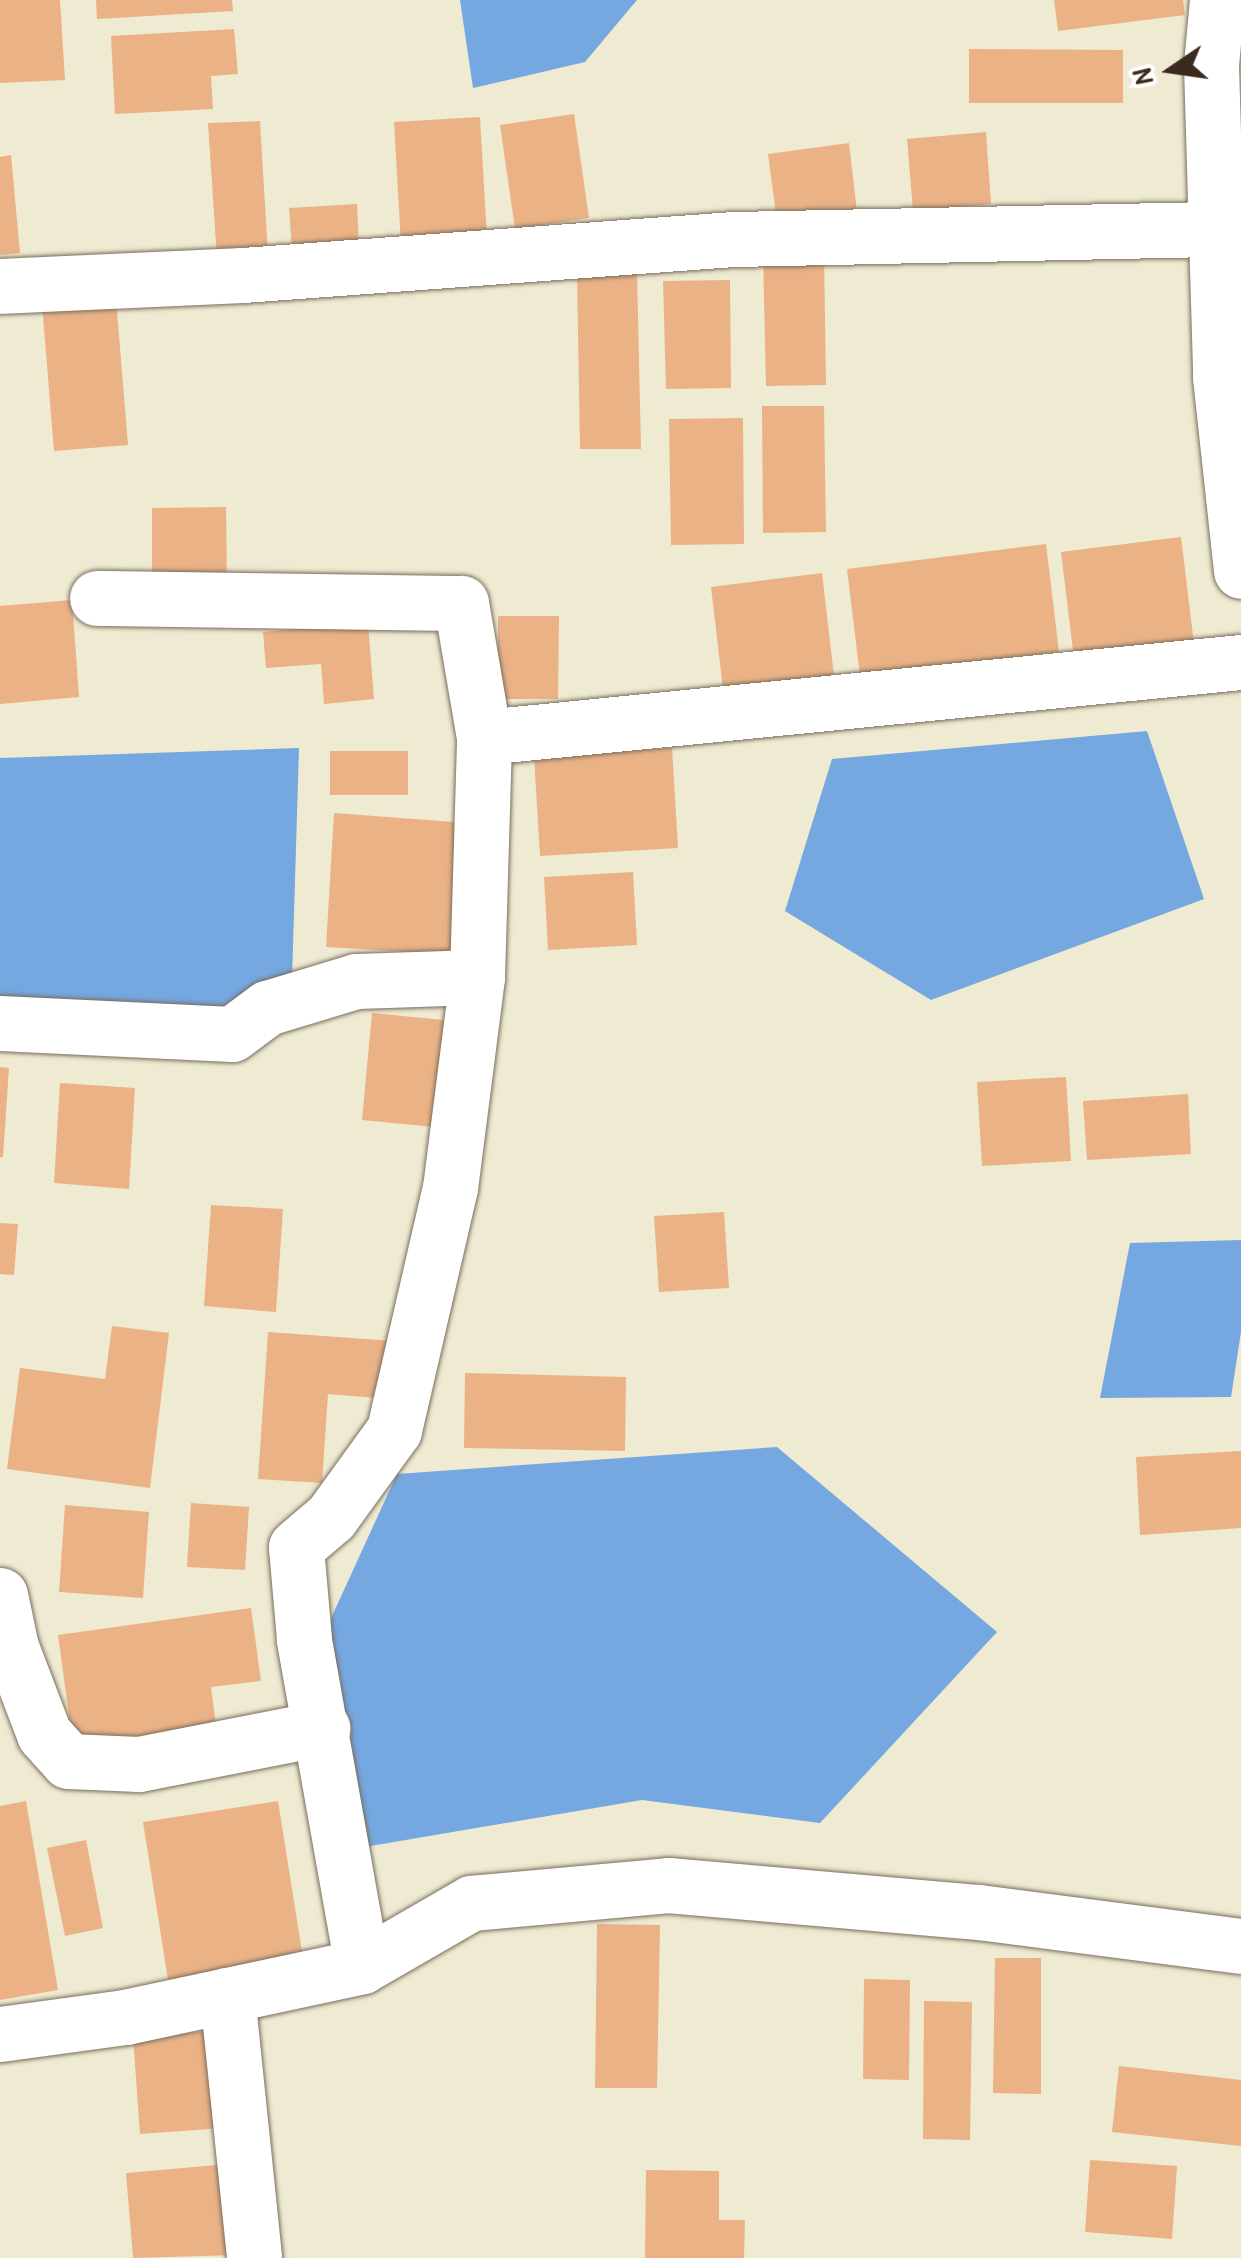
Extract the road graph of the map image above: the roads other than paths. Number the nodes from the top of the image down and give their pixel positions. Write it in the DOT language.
graph roads {
  1 [pos="1217,0"];
  2 [pos="1228,165"];
  3 [pos="1216,228"];
  4 [pos="0,286"];
  5 [pos="1236,498"];
  6 [pos="1241,571"];
  7 [pos="97,598"];
  8 [pos="1241,662"];
  9 [pos="484,737"];
  10 [pos="477,978"];
  11 [pos="0,1023"];
  12 [pos="0,1595"];
  13 [pos="322,1728"];
  14 [pos="1241,1946"];
  15 [pos="362,1966"];
  16 [pos="226,1995"];
  17 [pos="0,2034"];
  18 [pos="254,2258"];
  1 -- 2 [label="street"];
  2 -- 3 [label="street"];
  3 -- 4 [label="street"];
  3 -- 5 [label="street"];
  5 -- 6 [label="street"];
  7 -- 9 [label="street"];
  8 -- 9 [label="street"];
  9 -- 10 [label="street"];
  10 -- 11 [label="street"];
  10 -- 13 [label="street"];
  12 -- 13 [label="street"];
  13 -- 15 [label="street"];
  14 -- 15 [label="street"];
  15 -- 16 [label="street"];
  16 -- 17 [label="street"];
  16 -- 18 [label="street"];
}
